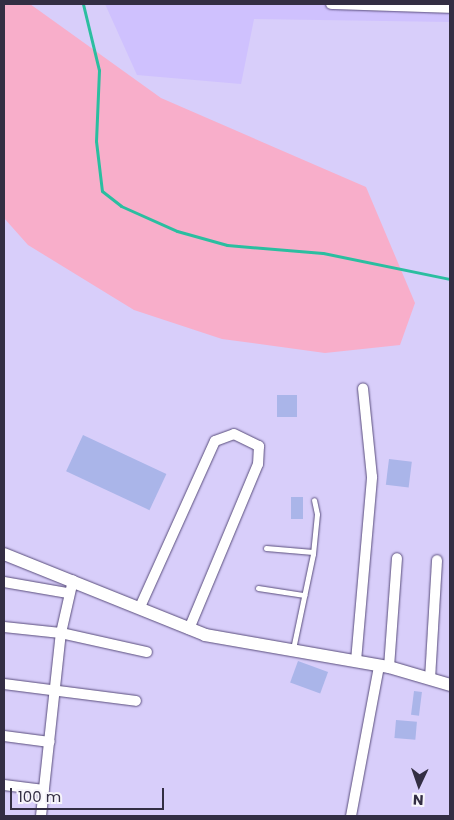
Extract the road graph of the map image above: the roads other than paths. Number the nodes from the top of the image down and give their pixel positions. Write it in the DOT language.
graph roads {
  1 [pos="331,4"];
  2 [pos="350,4"];
  3 [pos="450,8"];
  4 [pos="363,388"];
  5 [pos="314,500"];
  6 [pos="266,548"];
  7 [pos="313,552"];
  8 [pos="4,554"];
  9 [pos="397,558"];
  10 [pos="437,560"];
  11 [pos="73,580"];
  12 [pos="4,582"];
  13 [pos="258,588"];
  14 [pos="68,592"];
  15 [pos="304,595"];
  16 [pos="140,608"];
  17 [pos="4,627"];
  18 [pos="188,629"];
  19 [pos="61,633"];
  20 [pos="293,649"];
  21 [pos="147,652"];
  22 [pos="356,661"];
  23 [pos="384,666"];
  24 [pos="430,679"];
  25 [pos="4,684"];
  26 [pos="450,685"];
  27 [pos="56,691"];
  28 [pos="136,701"];
  29 [pos="4,736"];
  30 [pos="50,742"];
  31 [pos="4,785"];
  32 [pos="44,790"];
  33 [pos="41,816"];
  34 [pos="351,816"];
  1 -- 2 [label="street"];
  2 -- 3 [label="street"];
  4 -- 22 [label="street"];
  5 -- 7 [label="lane"];
  6 -- 7 [label="lane"];
  7 -- 15 [label="lane"];
  8 -- 11 [label="street"];
  9 -- 23 [label="street"];
  10 -- 24 [label="street"];
  11 -- 14 [label="street"];
  11 -- 16 [label="street"];
  12 -- 14 [label="street"];
  13 -- 15 [label="lane"];
  14 -- 19 [label="street"];
  15 -- 20 [label="lane"];
  16 -- 18 [label="street"];
  16 -- 18 [label="street"];
  17 -- 19 [label="street"];
  18 -- 20 [label="street"];
  19 -- 21 [label="street"];
  19 -- 27 [label="street"];
  20 -- 22 [label="street"];
  22 -- 23 [label="street"];
  23 -- 24 [label="street"];
  23 -- 34 [label="street"];
  24 -- 26 [label="street"];
  25 -- 27 [label="street"];
  27 -- 28 [label="street"];
  27 -- 30 [label="street"];
  29 -- 30 [label="street"];
  30 -- 32 [label="street"];
  31 -- 32 [label="street"];
  32 -- 33 [label="street"];
}
